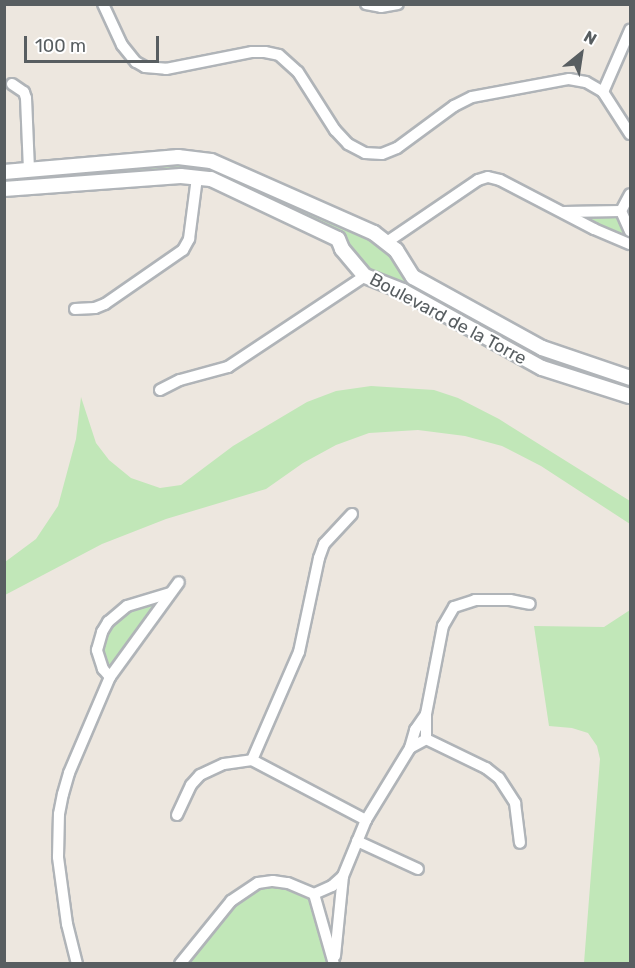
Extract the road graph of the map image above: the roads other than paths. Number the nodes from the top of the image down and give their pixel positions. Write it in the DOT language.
graph roads {
  1 [pos="103,4"];
  2 [pos="366,4"];
  3 [pos="398,4"];
  4 [pos="630,30"];
  5 [pos="12,84"];
  6 [pos="603,92"];
  7 [pos="630,134"];
  8 [pos="29,171"];
  9 [pos="4,172"];
  10 [pos="197,177"];
  11 [pos="4,189"];
  12 [pos="630,194"];
  13 [pos="621,211"];
  14 [pos="562,212"];
  15 [pos="351,224"];
  16 [pos="630,231"];
  17 [pos="338,239"];
  18 [pos="387,242"];
  19 [pos="630,244"];
  20 [pos="365,276"];
  21 [pos="413,277"];
  22 [pos="403,291"];
  23 [pos="75,309"];
  24 [pos="630,378"];
  25 [pos="160,390"];
  26 [pos="630,396"];
  27 [pos="352,514"];
  28 [pos="179,582"];
  29 [pos="170,594"];
  30 [pos="530,604"];
  31 [pos="110,677"];
  32 [pos="426,714"];
  33 [pos="426,739"];
  34 [pos="410,748"];
  35 [pos="252,760"];
  36 [pos="177,815"];
  37 [pos="366,820"];
  38 [pos="357,841"];
  39 [pos="520,843"];
  40 [pos="418,869"];
  41 [pos="343,876"];
  42 [pos="314,894"];
  43 [pos="76,963"];
  44 [pos="180,963"];
  45 [pos="334,963"];
  1 -- 6 [label="street"];
  2 -- 3 [label="street"];
  4 -- 6 [label="street"];
  5 -- 8 [label="street"];
  6 -- 7 [label="street"];
  8 -- 9 [label="street, Boulevard de la Torre"];
  8 -- 15 [label="street, Boulevard de la Torre"];
  10 -- 11 [label="street"];
  10 -- 17 [label="street"];
  10 -- 23 [label="street"];
  12 -- 13 [label="street"];
  13 -- 14 [label="street"];
  13 -- 16 [label="street"];
  14 -- 18 [label="street"];
  14 -- 19 [label="street"];
  15 -- 17 [label="street"];
  15 -- 18 [label="street, Boulevard de la Torre"];
  17 -- 20 [label="street, Boulevard de la Torre"];
  18 -- 21 [label="street, Boulevard de la Torre"];
  20 -- 22 [label="street, Boulevard de la Torre"];
  20 -- 25 [label="street"];
  21 -- 22 [label="street"];
  21 -- 24 [label="street, Boulevard de la Torre"];
  22 -- 26 [label="street, Boulevard de la Torre"];
  27 -- 35 [label="street"];
  28 -- 29 [label="street"];
  29 -- 31 [label="street"];
  29 -- 31 [label="street"];
  30 -- 32 [label="street"];
  31 -- 43 [label="street"];
  32 -- 33 [label="street"];
  32 -- 34 [label="street"];
  33 -- 34 [label="street"];
  33 -- 39 [label="street"];
  34 -- 37 [label="street"];
  35 -- 36 [label="street"];
  35 -- 37 [label="street"];
  37 -- 38 [label="street"];
  38 -- 40 [label="street"];
  38 -- 41 [label="street"];
  41 -- 42 [label="street"];
  41 -- 45 [label="street"];
  42 -- 44 [label="street"];
  42 -- 45 [label="street"];
}
